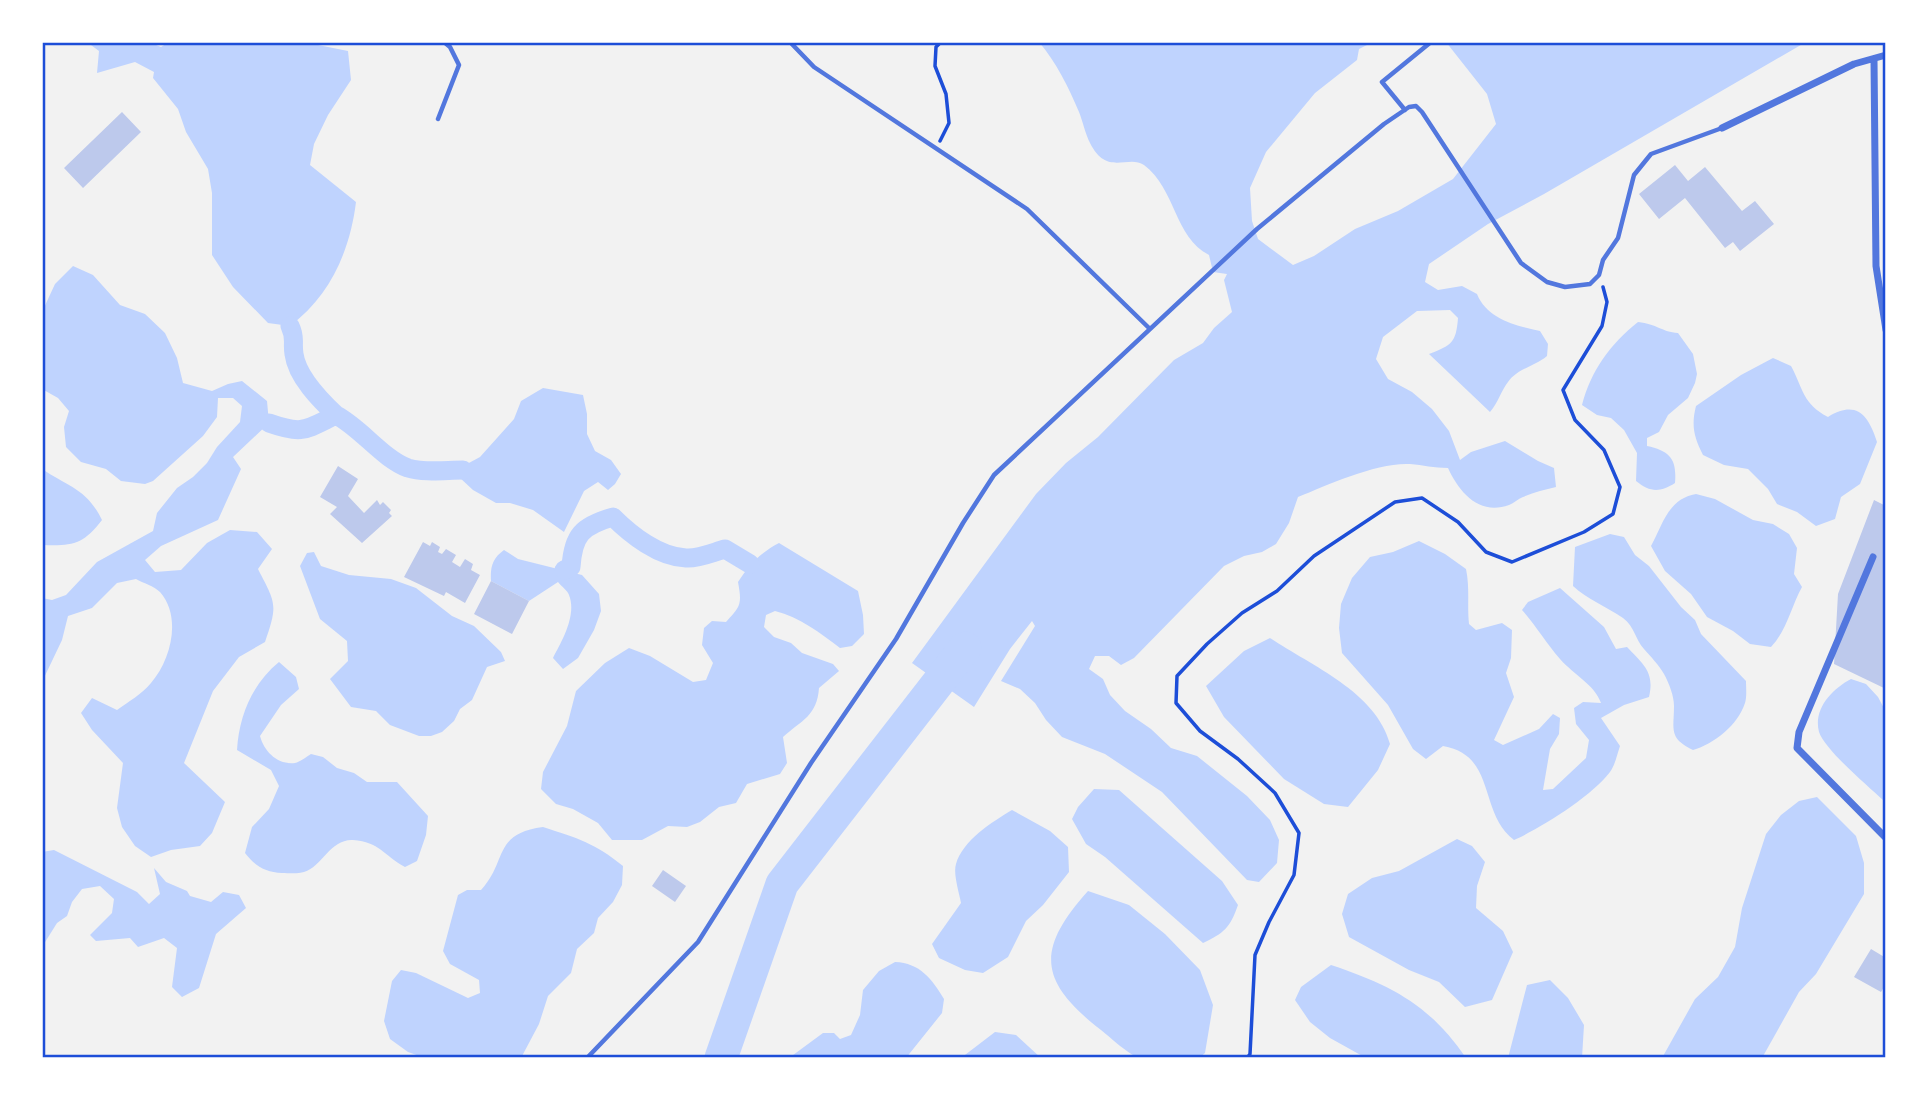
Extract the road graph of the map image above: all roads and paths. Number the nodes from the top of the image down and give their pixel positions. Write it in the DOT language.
graph roads {
  1 [pos="443,42"];
  2 [pos="790,42"];
  3 [pos="942,42"];
  4 [pos="1431,42"];
  5 [pos="1886,55"];
  6 [pos="1874,59"];
  7 [pos="1405,110"];
  8 [pos="438,119"];
  9 [pos="1722,128"];
  10 [pos="936,149"];
  11 [pos="1599,275"];
  12 [pos="1150,329"];
  13 [pos="1886,330"];
  14 [pos="1873,557"];
  15 [pos="1886,838"];
  16 [pos="587,1058"];
  17 [pos="1247,1058"];
  1 -- 8 [label="lane"];
  2 -- 10 [label="lane"];
  3 -- 10 [label="path"];
  4 -- 7 [label="lane"];
  5 -- 6 [label="street"];
  6 -- 9 [label="street"];
  6 -- 13 [label="street"];
  7 -- 11 [label="lane"];
  7 -- 12 [label="lane"];
  9 -- 11 [label="lane"];
  10 -- 12 [label="lane"];
  11 -- 17 [label="path"];
  12 -- 16 [label="lane"];
  14 -- 15 [label="street"];
}
